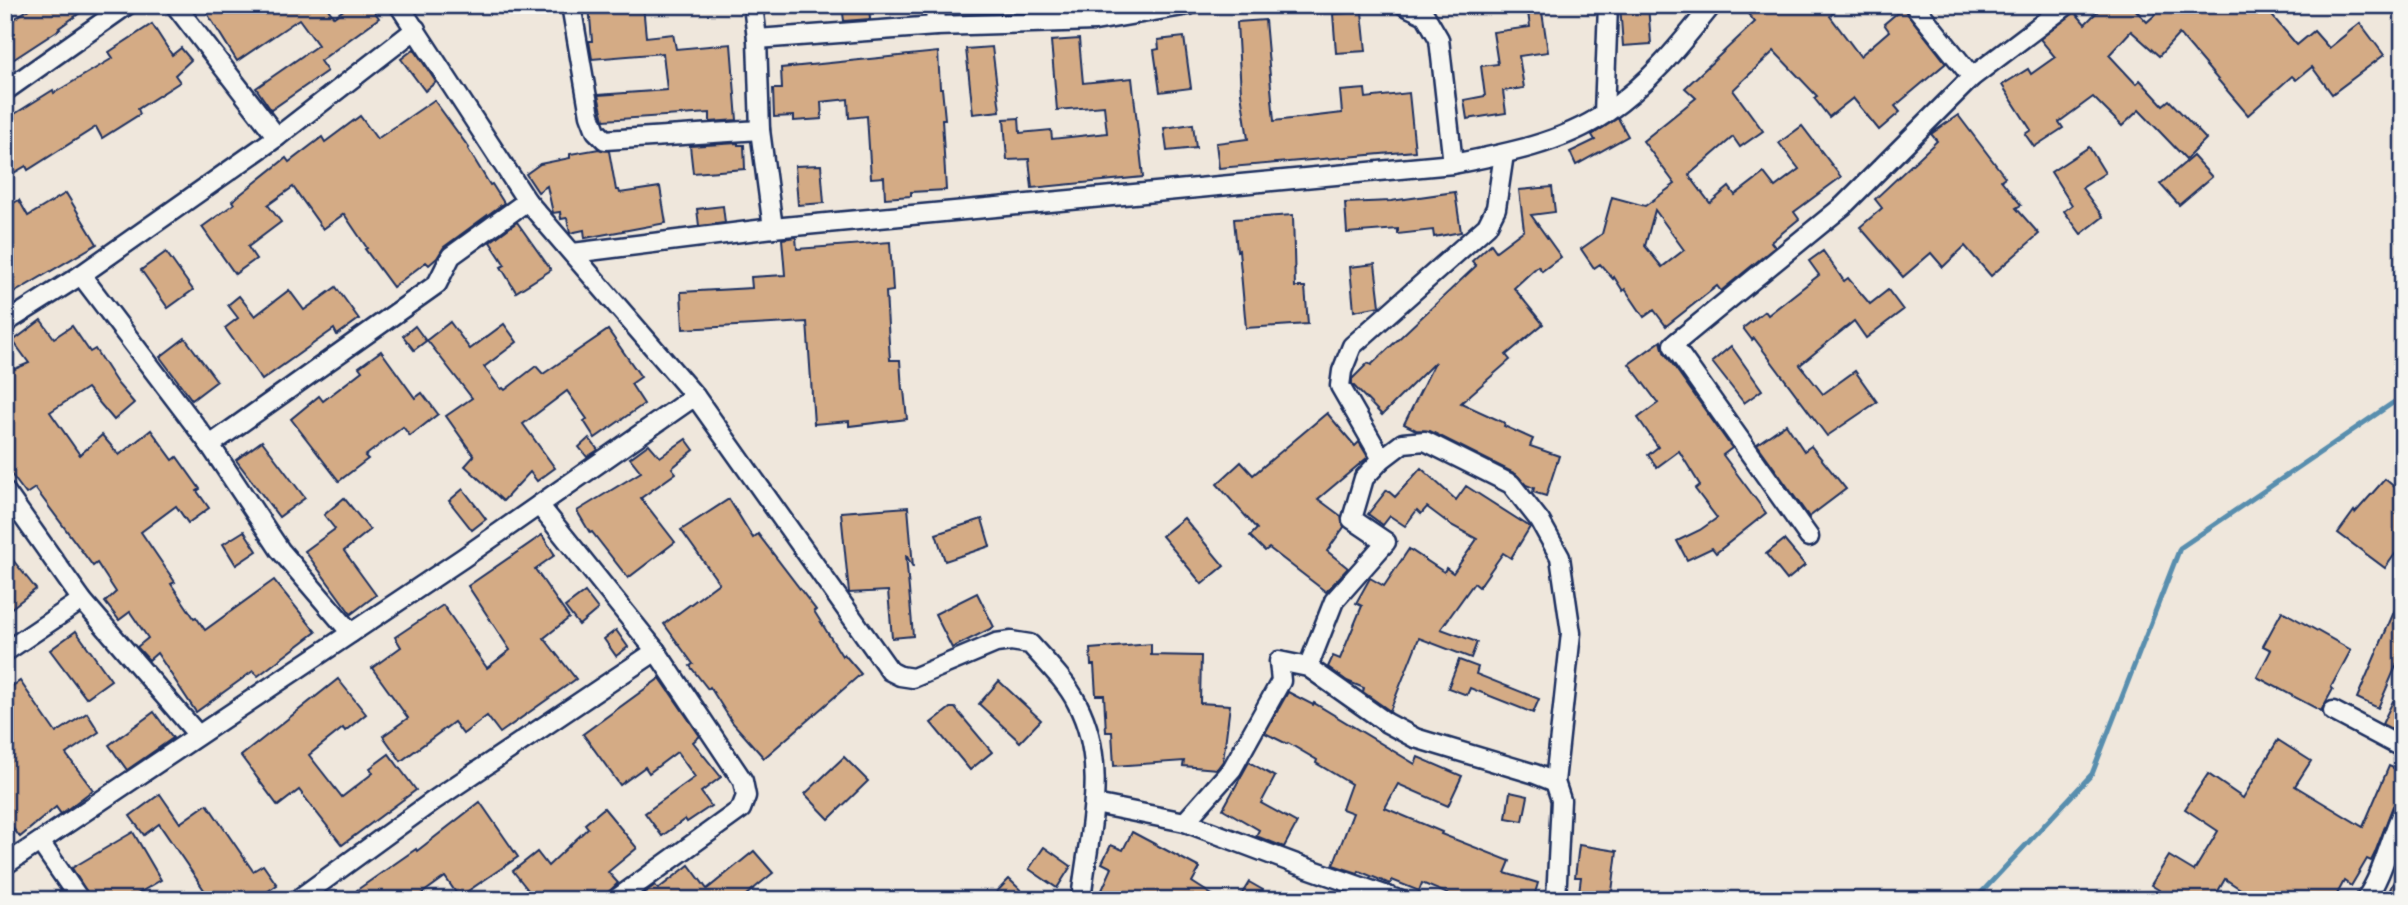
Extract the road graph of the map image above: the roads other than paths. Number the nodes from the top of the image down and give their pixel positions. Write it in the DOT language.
graph roads {
  1 [pos="127,5"];
  2 [pos="175,5"];
  3 [pos="399,5"];
  4 [pos="571,5"];
  5 [pos="753,5"];
  6 [pos="934,5"];
  7 [pos="1189,5"];
  8 [pos="1404,5"];
  9 [pos="1608,5"];
  10 [pos="1712,5"];
  11 [pos="1914,5"];
  12 [pos="2067,5"];
  13 [pos="936,26"];
  14 [pos="416,29"];
  15 [pos="757,39"];
  16 [pos="1972,77"];
  17 [pos="5,91"];
  18 [pos="1604,114"];
  19 [pos="760,130"];
  20 [pos="277,137"];
  21 [pos="1504,154"];
  22 [pos="1453,164"];
  23 [pos="527,201"];
  24 [pos="773,228"];
  25 [pos="573,253"];
  26 [pos="81,275"];
  27 [pos="5,323"];
  28 [pos="695,396"];
  29 [pos="209,445"];
  30 [pos="1382,459"];
  31 [pos="5,491"];
  32 [pos="539,505"];
  33 [pos="1809,537"];
  34 [pos="82,600"];
  35 [pos="351,633"];
  36 [pos="656,651"];
  37 [pos="5,652"];
  38 [pos="1308,667"];
  39 [pos="2333,711"];
  40 [pos="198,735"];
  41 [pos="2403,748"];
  42 [pos="1555,782"];
  43 [pos="1095,804"];
  44 [pos="2403,811"];
  45 [pos="1185,822"];
  46 [pos="40,842"];
  47 [pos="5,865"];
  48 [pos="319,894"];
  49 [pos="1081,899"];
  50 [pos="80,900"];
  51 [pos="297,900"];
  52 [pos="615,900"];
  53 [pos="1399,900"];
  54 [pos="1556,900"];
  55 [pos="2365,900"];
  1 -- 17 [label="street"];
  2 -- 20 [label="street"];
  3 -- 14 [label="street"];
  4 -- 19 [label="street"];
  5 -- 15 [label="street"];
  6 -- 13 [label="street"];
  7 -- 13 [label="street"];
  8 -- 22 [label="street"];
  9 -- 18 [label="street"];
  10 -- 18 [label="street"];
  11 -- 16 [label="street"];
  12 -- 16 [label="street"];
  13 -- 15 [label="street"];
  14 -- 20 [label="street"];
  14 -- 23 [label="street"];
  15 -- 19 [label="street"];
  16 -- 33 [label="street"];
  18 -- 21 [label="street"];
  19 -- 24 [label="street"];
  20 -- 26 [label="street"];
  21 -- 22 [label="street"];
  21 -- 30 [label="street"];
  22 -- 24 [label="street"];
  23 -- 25 [label="street"];
  23 -- 29 [label="street"];
  24 -- 25 [label="street"];
  25 -- 28 [label="street"];
  26 -- 27 [label="street"];
  26 -- 29 [label="street"];
  28 -- 32 [label="street"];
  28 -- 43 [label="street"];
  29 -- 35 [label="street"];
  30 -- 38 [label="street"];
  30 -- 42 [label="street"];
  31 -- 34 [label="street"];
  32 -- 35 [label="street"];
  32 -- 36 [label="street"];
  34 -- 37 [label="street"];
  34 -- 40 [label="street"];
  35 -- 40 [label="street"];
  36 -- 48 [label="street"];
  36 -- 52 [label="street"];
  38 -- 42 [label="street"];
  38 -- 45 [label="street"];
  39 -- 41 [label="street"];
  40 -- 46 [label="street"];
  42 -- 54 [label="street"];
  43 -- 45 [label="street"];
  43 -- 49 [label="street"];
  44 -- 55 [label="street"];
  45 -- 53 [label="street"];
  46 -- 47 [label="street"];
  46 -- 50 [label="street"];
  48 -- 51 [label="street"];
}
